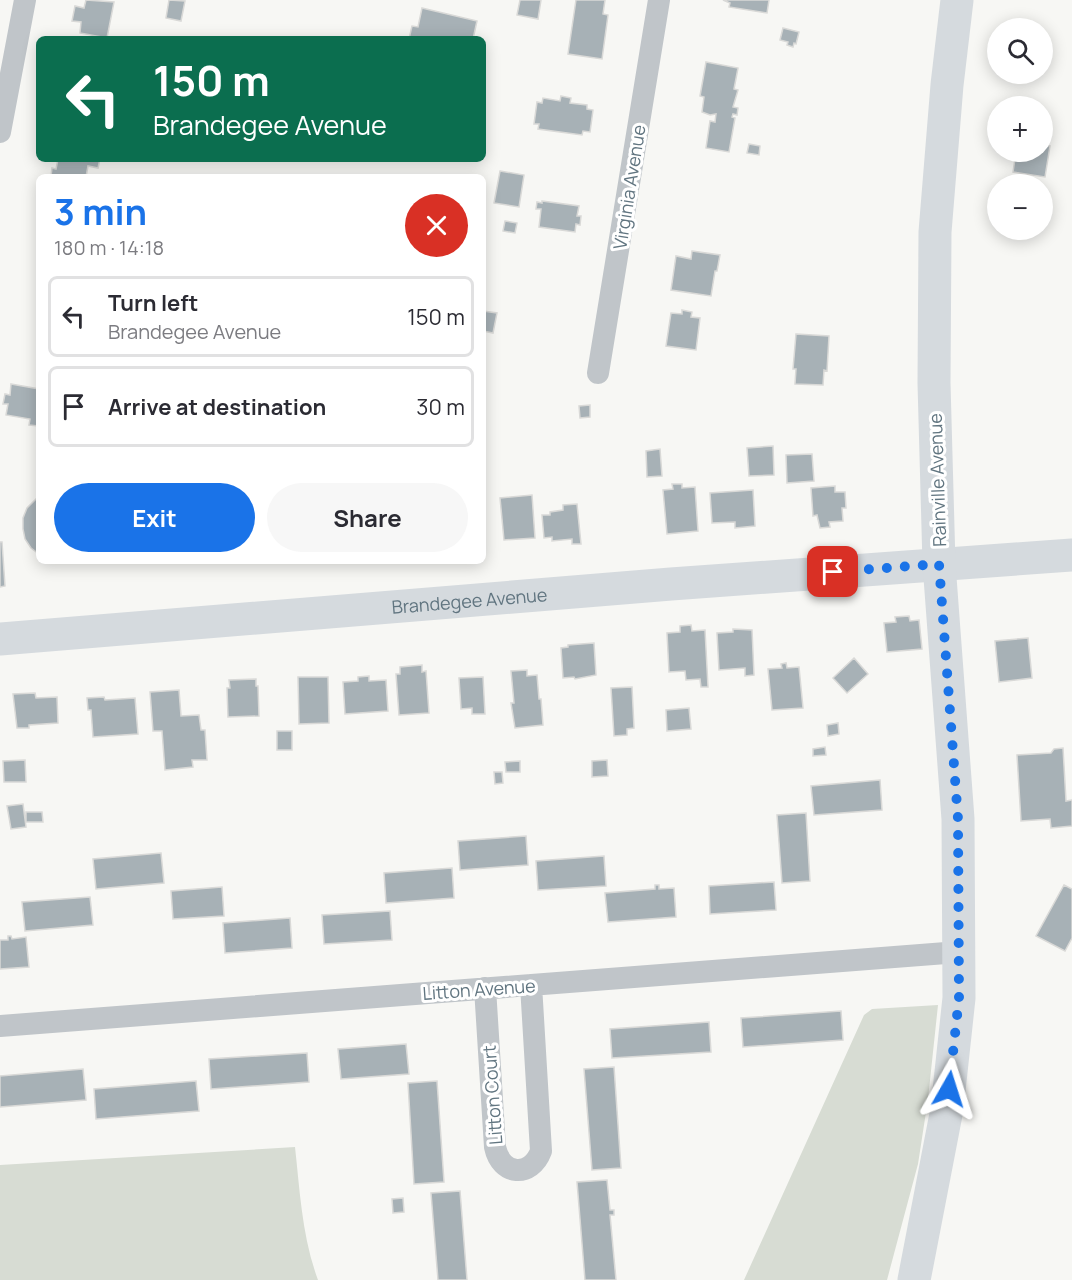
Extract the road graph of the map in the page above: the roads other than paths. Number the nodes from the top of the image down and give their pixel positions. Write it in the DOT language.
graph roads {
  1 [pos="25,0"];
  2 [pos="659,0"];
  3 [pos="957,0"];
  4 [pos="0,132"];
  5 [pos="598,373"];
  6 [pos="1072,555"];
  7 [pos="939,564"];
  8 [pos="0,639"];
  9 [pos="959,952"];
  10 [pos="531,985"];
  11 [pos="485,988"];
  12 [pos="0,1026"];
  13 [pos="914,1280"];
  1 -- 4 [label="street"];
  2 -- 5 [label="street, Virginia Avenue"];
  3 -- 7 [label="main road, Rainville Avenue"];
  6 -- 7 [label="main road, Brandegee Avenue"];
  7 -- 8 [label="main road, Brandegee Avenue"];
  7 -- 9 [label="main road, Rainville Avenue"];
  9 -- 10 [label="street, Litton Avenue"];
  9 -- 13 [label="main road, Rainville Avenue"];
  10 -- 11 [label="street, Litton Avenue"];
  10 -- 11 [label="street, Litton Court"];
  11 -- 12 [label="street, Litton Avenue"];
}
